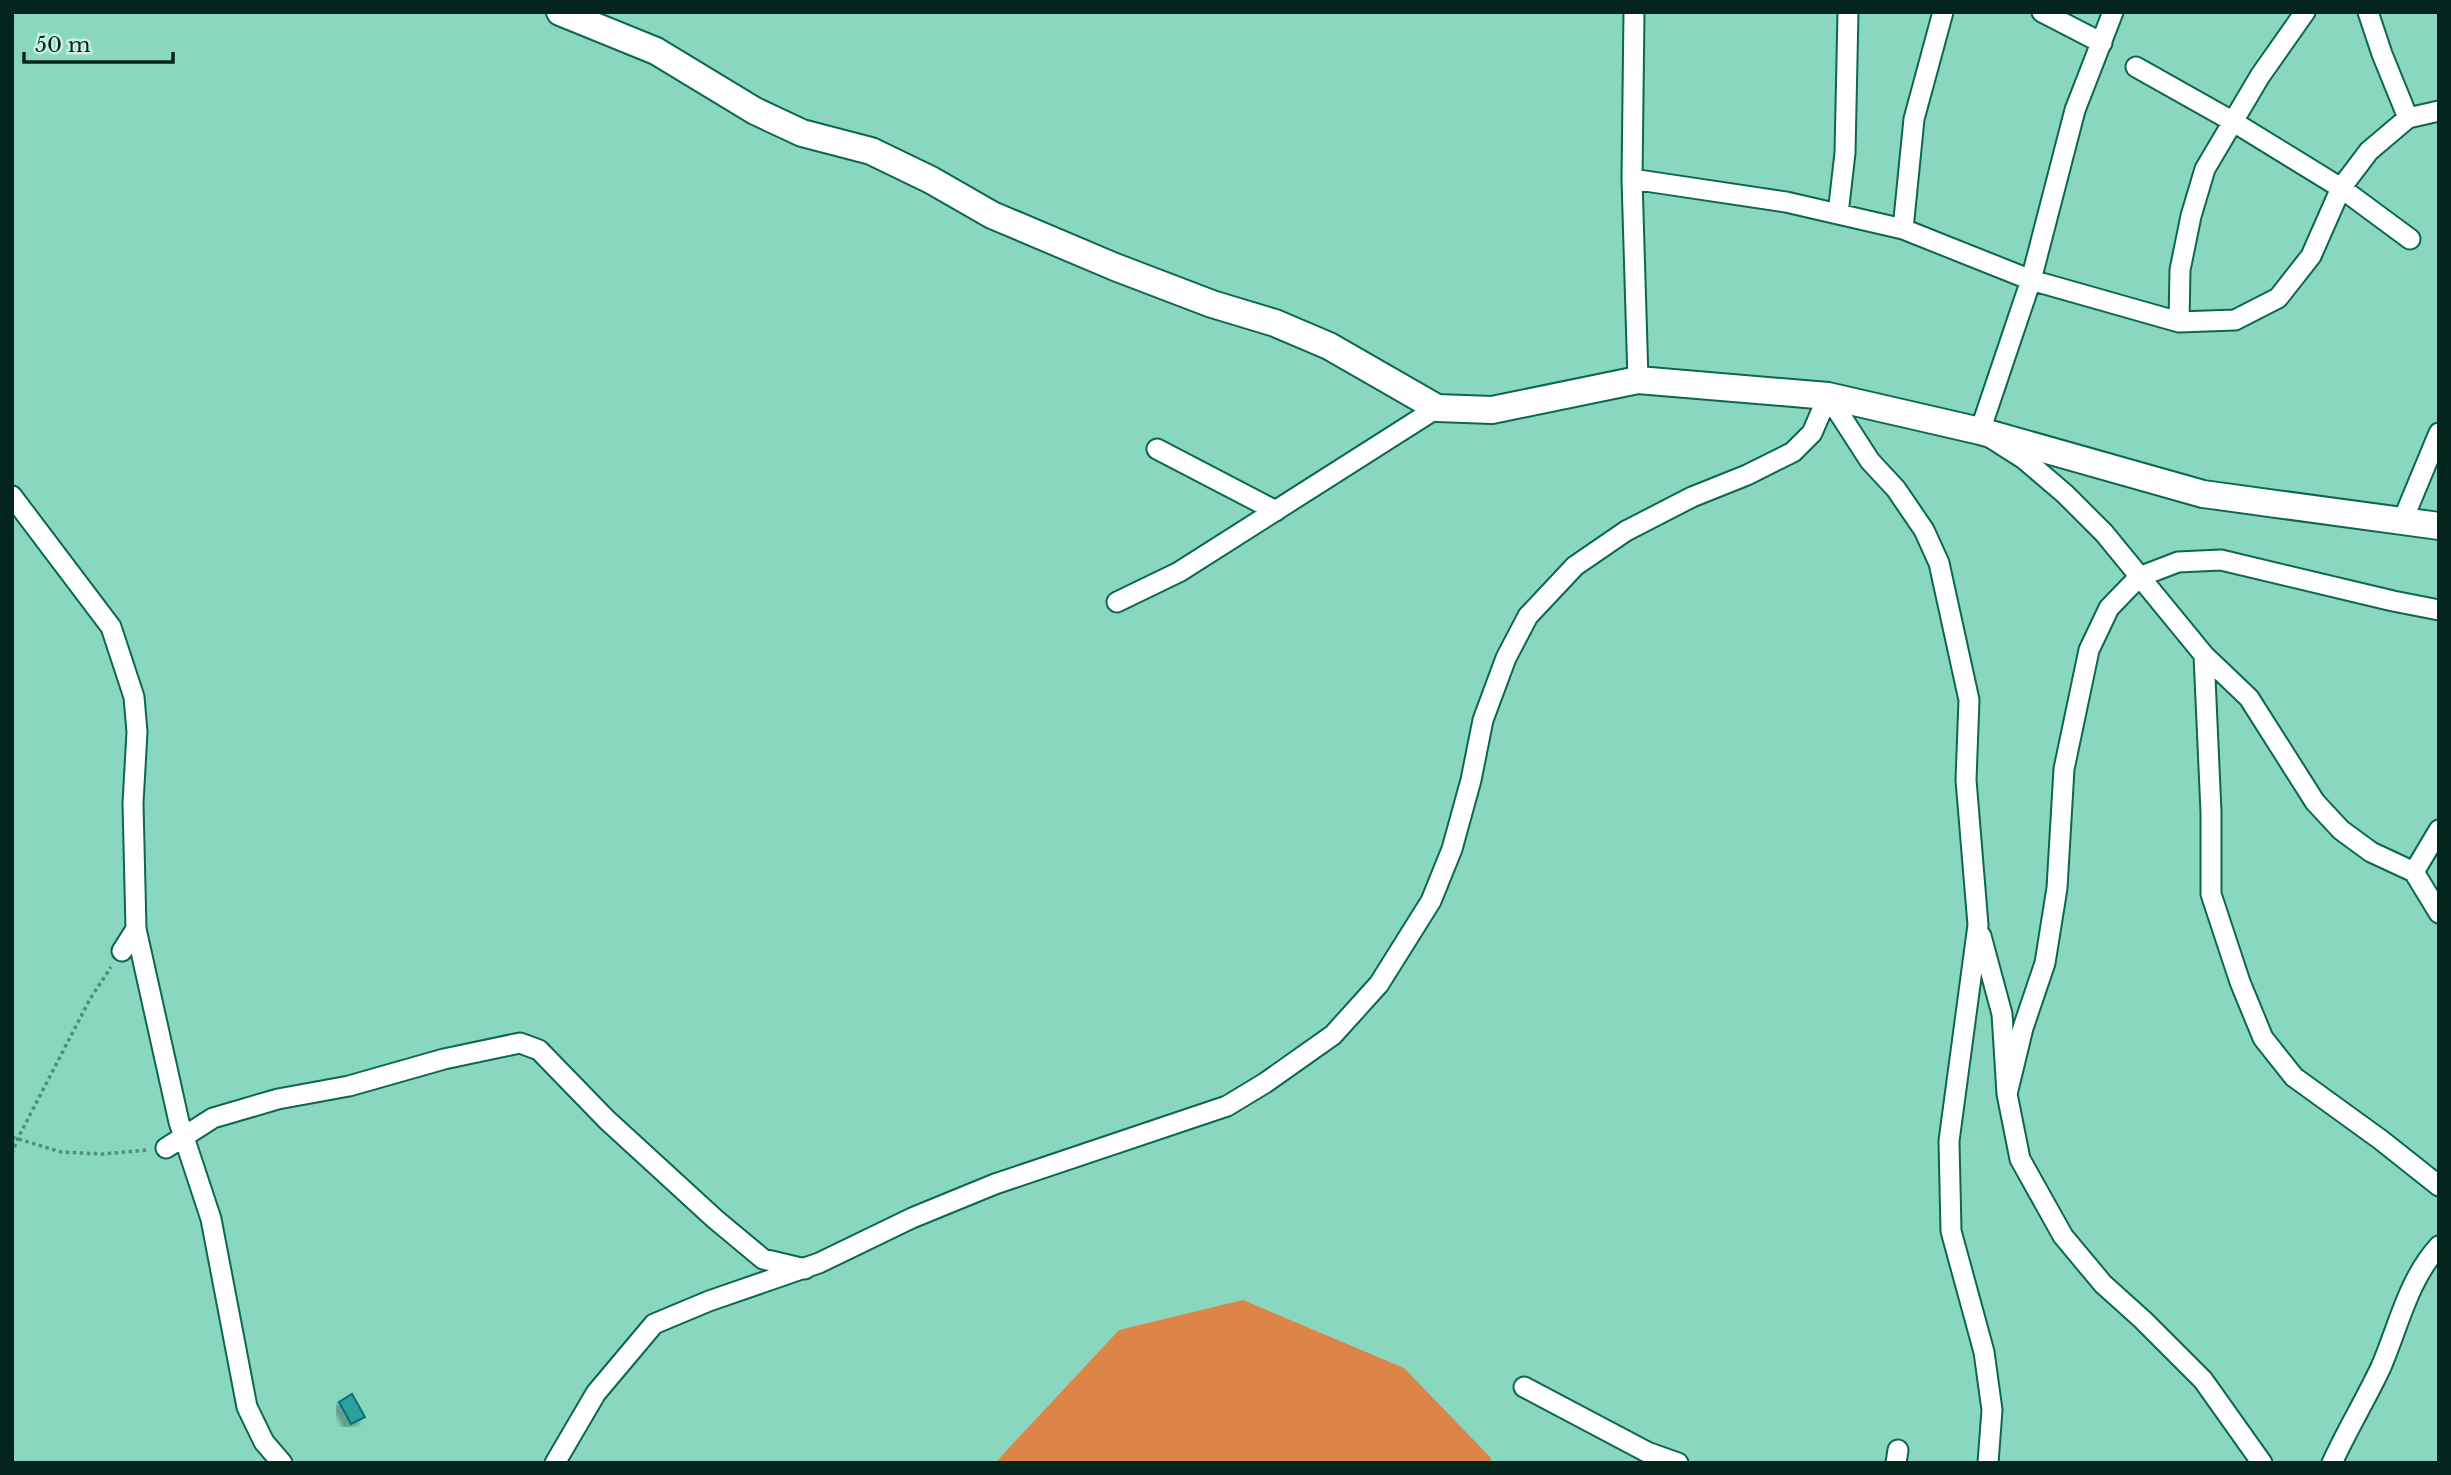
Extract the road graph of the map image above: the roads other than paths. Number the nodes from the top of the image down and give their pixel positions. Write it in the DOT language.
graph roads {
  1 [pos="560,12"];
  2 [pos="1848,12"];
  3 [pos="1942,12"];
  4 [pos="2042,12"];
  5 [pos="2113,12"];
  6 [pos="2305,12"];
  7 [pos="2368,12"];
  8 [pos="1629,17"];
  9 [pos="2102,43"];
  10 [pos="2136,67"];
  11 [pos="2439,111"];
  12 [pos="2408,118"];
  13 [pos="2232,121"];
  14 [pos="1632,179"];
  15 [pos="2342,188"];
  16 [pos="1838,214"];
  17 [pos="1903,229"];
  18 [pos="2410,239"];
  19 [pos="2031,280"];
  20 [pos="2179,322"];
  21 [pos="1638,380"];
  22 [pos="1828,396"];
  23 [pos="1437,408"];
  24 [pos="1980,431"];
  25 [pos="2439,433"];
  26 [pos="1157,449"];
  27 [pos="12,496"];
  28 [pos="1276,511"];
  29 [pos="2402,522"];
  30 [pos="2439,526"];
  31 [pos="2139,577"];
  32 [pos="1117,602"];
  33 [pos="2439,610"];
  34 [pos="2204,654"];
  35 [pos="2439,830"];
  36 [pos="2414,872"];
  37 [pos="2439,913"];
  38 [pos="1978,926"];
  39 [pos="135,929"];
  40 [pos="122,951"];
  41 [pos="2007,1094"];
  42 [pos="184,1138"];
  43 [pos="166,1148"];
  44 [pos="2439,1186"];
  45 [pos="2439,1246"];
  46 [pos="804,1269"];
  47 [pos="1524,1387"];
  48 [pos="282,1463"];
  49 [pos="555,1463"];
  50 [pos="1678,1463"];
  51 [pos="1988,1463"];
  52 [pos="2262,1463"];
  53 [pos="2332,1463"];
  1 -- 23 [label="street"];
  2 -- 16 [label="street"];
  3 -- 17 [label="street"];
  4 -- 9 [label="street"];
  5 -- 9 [label="street"];
  6 -- 13 [label="street"];
  7 -- 12 [label="street"];
  8 -- 14 [label="street"];
  9 -- 19 [label="street"];
  10 -- 13 [label="street"];
  11 -- 12 [label="street"];
  12 -- 15 [label="street"];
  13 -- 15 [label="street"];
  13 -- 20 [label="street"];
  14 -- 16 [label="street"];
  14 -- 21 [label="street"];
  15 -- 18 [label="street"];
  15 -- 20 [label="street"];
  16 -- 17 [label="street"];
  17 -- 19 [label="street"];
  19 -- 20 [label="street"];
  19 -- 24 [label="street"];
  21 -- 22 [label="street"];
  21 -- 23 [label="street"];
  22 -- 24 [label="street"];
  22 -- 38 [label="street"];
  22 -- 46 [label="street"];
  23 -- 28 [label="street"];
  24 -- 29 [label="street"];
  24 -- 31 [label="street"];
  25 -- 29 [label="street"];
  26 -- 28 [label="street"];
  27 -- 39 [label="street"];
  28 -- 32 [label="street"];
  29 -- 30 [label="street"];
  31 -- 33 [label="street"];
  31 -- 34 [label="street"];
  31 -- 41 [label="street"];
  34 -- 36 [label="street"];
  34 -- 44 [label="street"];
  35 -- 36 [label="street"];
  36 -- 37 [label="street"];
  38 -- 41 [label="street"];
  38 -- 51 [label="street"];
  39 -- 40 [label="street"];
  39 -- 42 [label="street"];
  41 -- 52 [label="street"];
  42 -- 43 [label="street"];
  42 -- 46 [label="street"];
  42 -- 48 [label="street"];
  45 -- 53 [label="street"];
  46 -- 49 [label="street"];
  47 -- 50 [label="street"];
}
